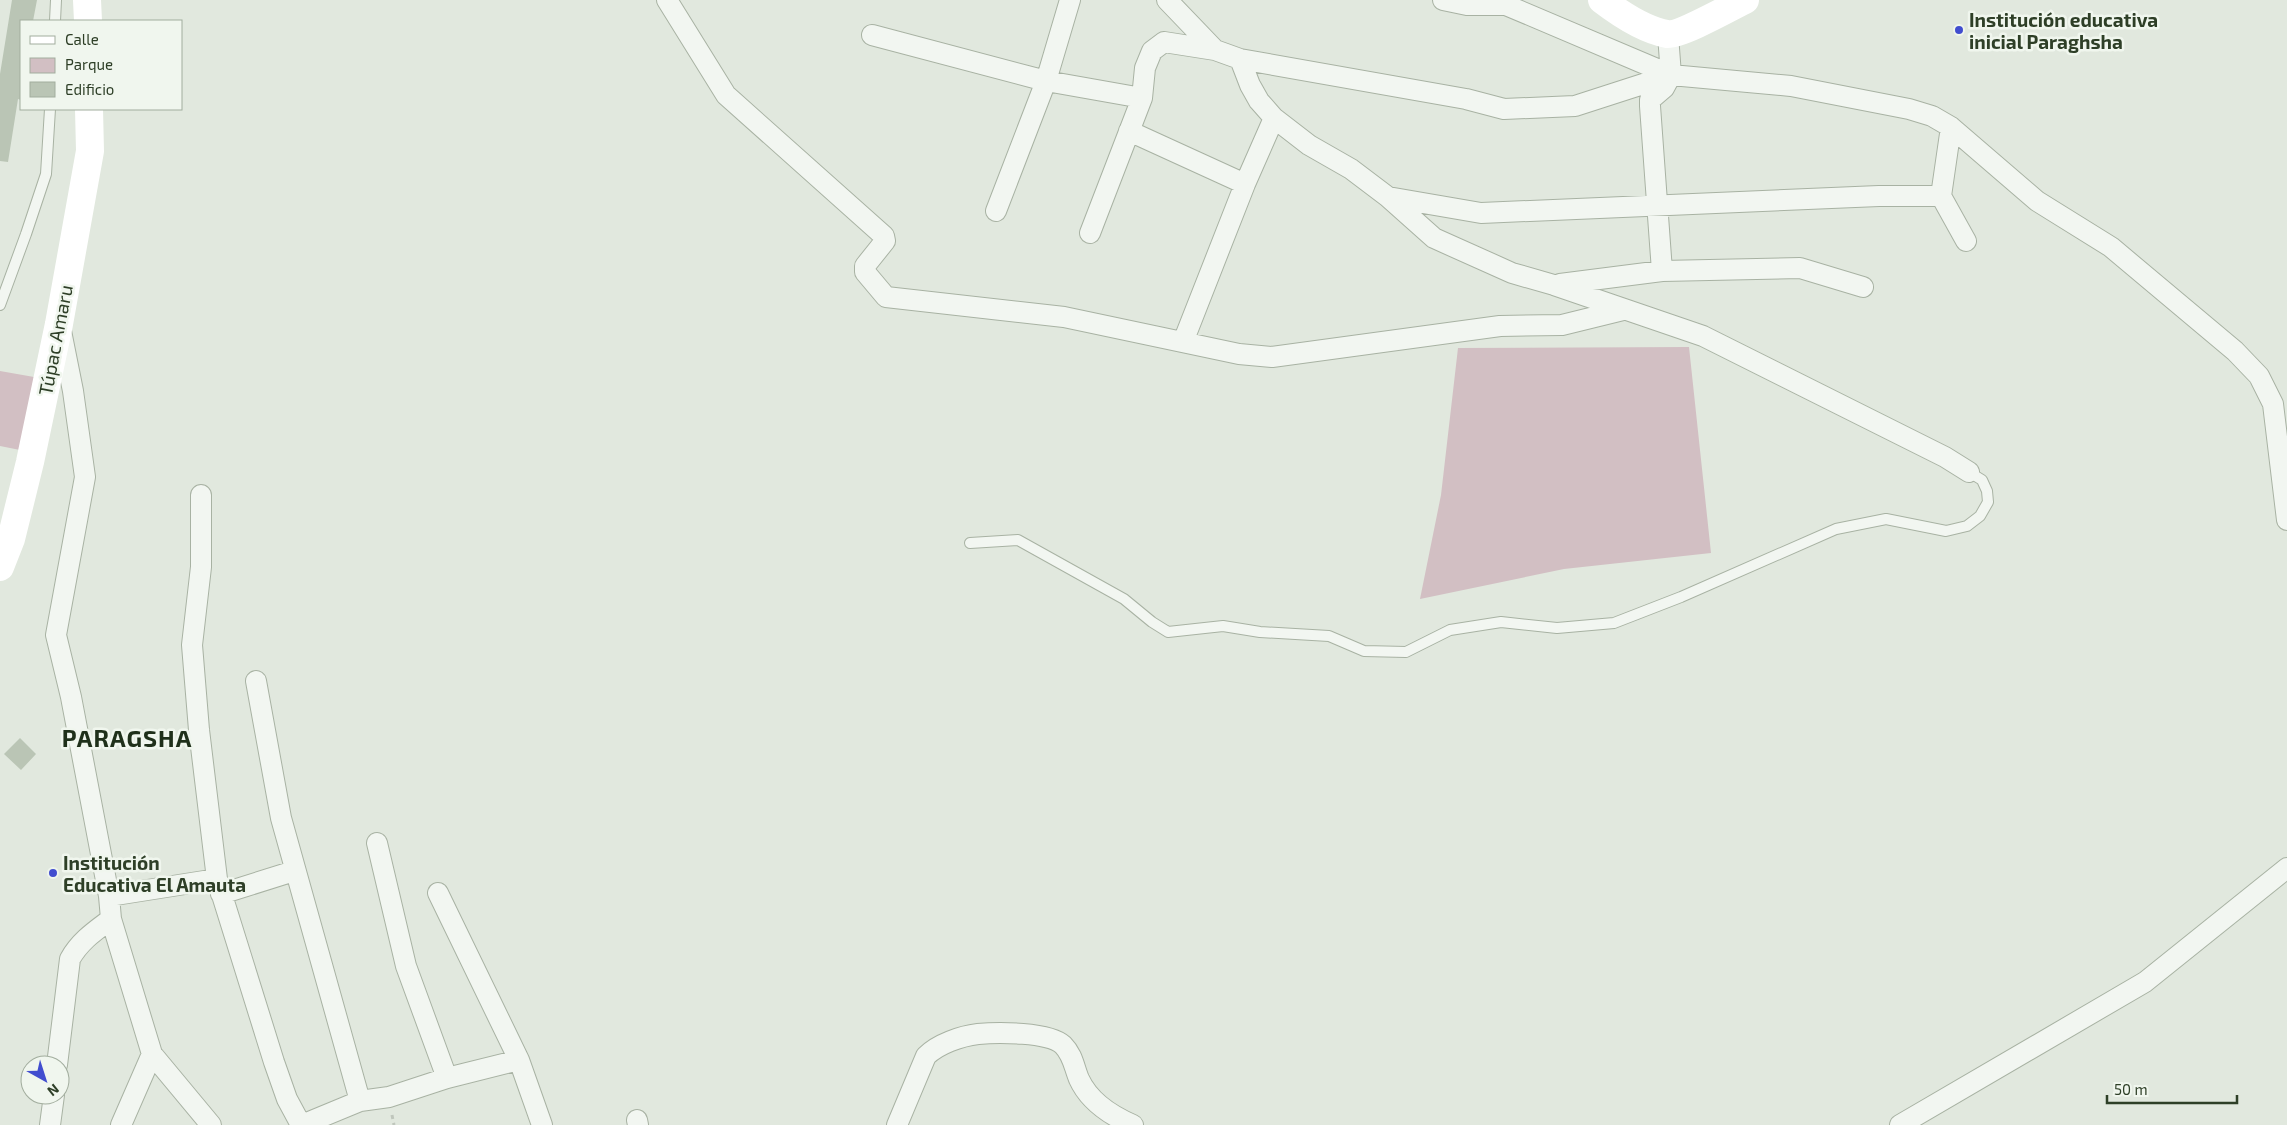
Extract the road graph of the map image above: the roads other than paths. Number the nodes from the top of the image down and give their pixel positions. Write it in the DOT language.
graph roads {
  1 [pos="56,0"];
  2 [pos="87,0"];
  3 [pos="667,0"];
  4 [pos="1070,0"];
  5 [pos="1168,0"];
  6 [pos="1443,0"];
  7 [pos="1602,0"];
  8 [pos="1745,0"];
  9 [pos="1504,3"];
  10 [pos="55,20"];
  11 [pos="88,20"];
  12 [pos="872,35"];
  13 [pos="1668,35"];
  14 [pos="1215,50"];
  15 [pos="1240,59"];
  16 [pos="1671,75"];
  17 [pos="1046,82"];
  18 [pos="1142,98"];
  19 [pos="50,110"];
  20 [pos="90,110"];
  21 [pos="1274,118"];
  22 [pos="1951,127"];
  23 [pos="1129,131"];
  24 [pos="1245,184"];
  25 [pos="1940,196"];
  26 [pos="1388,197"];
  27 [pos="1658,205"];
  28 [pos="996,212"];
  29 [pos="1090,233"];
  30 [pos="1966,241"];
  31 [pos="1662,271"];
  32 [pos="1554,285"];
  33 [pos="1863,287"];
  34 [pos="0,305"];
  35 [pos="1623,310"];
  36 [pos="59,324"];
  37 [pos="1183,342"];
  38 [pos="1969,472"];
  39 [pos="201,495"];
  40 [pos="2287,520"];
  41 [pos="970,543"];
  42 [pos="0,567"];
  43 [pos="256,681"];
  44 [pos="377,843"];
  45 [pos="2287,868"];
  46 [pos="294,872"];
  47 [pos="219,887"];
  48 [pos="438,893"];
  49 [pos="109,896"];
  50 [pos="111,919"];
  51 [pos="152,1054"];
  52 [pos="58,1055"];
  53 [pos="519,1060"];
  54 [pos="447,1078"];
  55 [pos="360,1101"];
  56 [pos="53,1105"];
  57 [pos="50,1125"];
  58 [pos="121,1125"];
  59 [pos="211,1125"];
  60 [pos="302,1125"];
  61 [pos="542,1125"];
  62 [pos="897,1125"];
  63 [pos="1133,1125"];
  64 [pos="1900,1125"];
  1 -- 10 [label="lane"];
  2 -- 11 [label="main road"];
  3 -- 37 [label="street"];
  4 -- 17 [label="street"];
  5 -- 14 [label="street"];
  6 -- 9 [label="street"];
  7 -- 13 [label="main road"];
  8 -- 13 [label="main road"];
  9 -- 16 [label="street"];
  12 -- 17 [label="street"];
  13 -- 16 [label="street"];
  14 -- 15 [label="street"];
  14 -- 18 [label="street"];
  15 -- 16 [label="street"];
  15 -- 21 [label="street"];
  16 -- 22 [label="street"];
  16 -- 27 [label="street"];
  17 -- 18 [label="street"];
  17 -- 28 [label="street"];
  18 -- 23 [label="street"];
  19 -- 34 [label="lane"];
  20 -- 36 [label="main road, Túpac Amaru"];
  21 -- 24 [label="street"];
  21 -- 26 [label="street"];
  22 -- 25 [label="street"];
  22 -- 40 [label="street"];
  23 -- 24 [label="street"];
  23 -- 29 [label="street"];
  24 -- 37 [label="street"];
  25 -- 27 [label="street"];
  25 -- 30 [label="street"];
  26 -- 27 [label="street"];
  26 -- 32 [label="street"];
  27 -- 31 [label="street"];
  31 -- 32 [label="street"];
  31 -- 33 [label="street"];
  32 -- 35 [label="street"];
  35 -- 37 [label="street"];
  35 -- 38 [label="street"];
  36 -- 42 [label="main road, Túpac Amaru"];
  36 -- 49 [label="street"];
  38 -- 41 [label="lane"];
  39 -- 47 [label="street"];
  43 -- 46 [label="street"];
  44 -- 54 [label="street"];
  45 -- 64 [label="street"];
  46 -- 47 [label="street"];
  46 -- 55 [label="street"];
  47 -- 49 [label="street"];
  47 -- 60 [label="street"];
  48 -- 53 [label="street"];
  49 -- 50 [label="street"];
  50 -- 51 [label="street"];
  50 -- 52 [label="street"];
  51 -- 58 [label="street"];
  51 -- 59 [label="street"];
  53 -- 54 [label="street"];
  53 -- 61 [label="street"];
  54 -- 55 [label="street"];
  55 -- 60 [label="street"];
  56 -- 57 [label="street"];
  62 -- 63 [label="street"];
}
